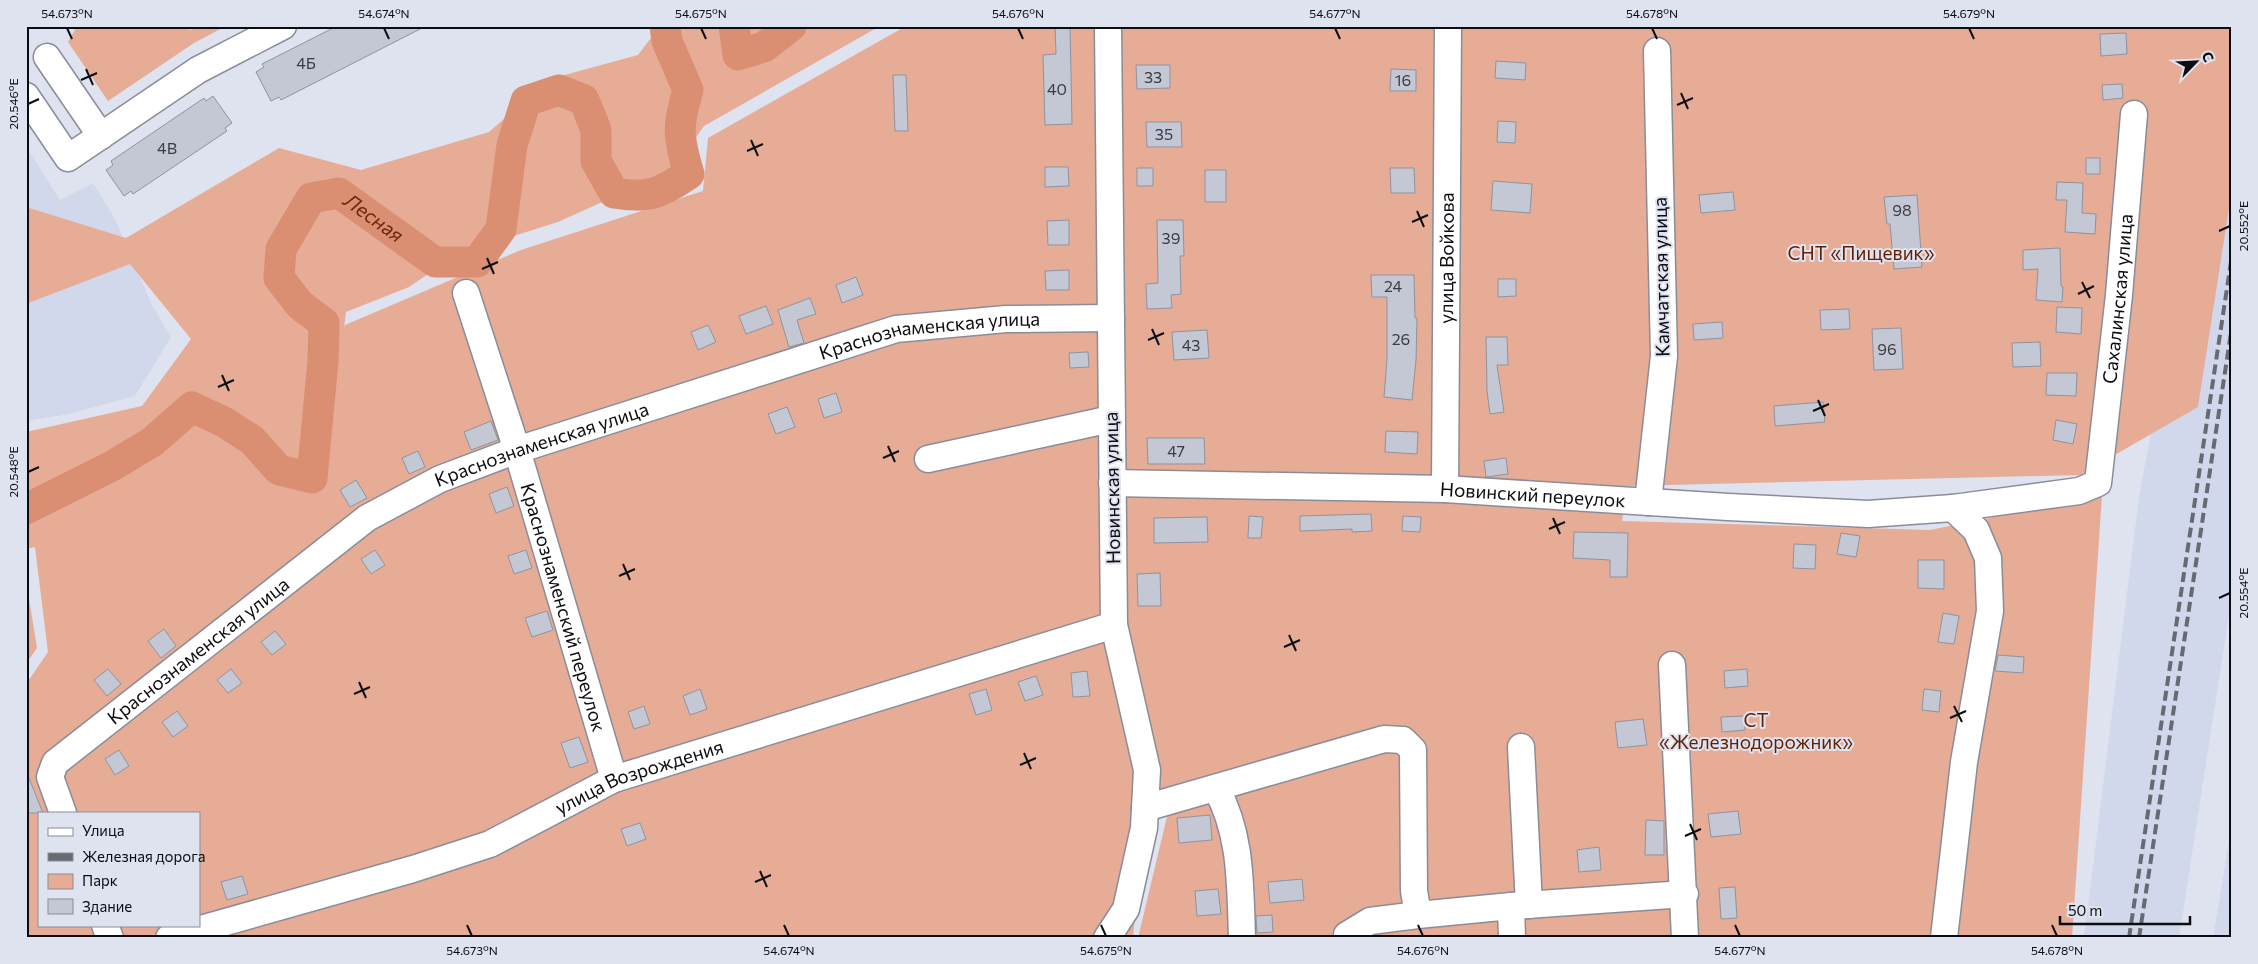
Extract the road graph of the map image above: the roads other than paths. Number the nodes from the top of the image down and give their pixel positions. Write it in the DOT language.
graph roads {
  1 [pos="283,26"];
  2 [pos="1108,26"];
  3 [pos="1448,26"];
  4 [pos="1657,52"];
  5 [pos="47,57"];
  6 [pos="26,96"];
  7 [pos="2134,114"];
  8 [pos="101,136"];
  9 [pos="466,293"];
  10 [pos="1110,318"];
  11 [pos="1111,419"];
  12 [pos="517,450"];
  13 [pos="928,459"];
  14 [pos="1112,483"];
  15 [pos="2098,483"];
  16 [pos="1445,489"];
  17 [pos="1648,502"];
  18 [pos="1953,508"];
  19 [pos="1114,625"];
  20 [pos="1672,665"];
  21 [pos="1520,747"];
  22 [pos="614,779"];
  23 [pos="1216,788"];
  24 [pos="1145,808"];
  25 [pos="64,812"];
  26 [pos="1685,894"];
  27 [pos="1520,906"];
  28 [pos="1418,915"];
  29 [pos="105,926"];
  30 [pos="110,938"];
  31 [pos="169,938"];
  32 [pos="1107,938"];
  33 [pos="1242,938"];
  34 [pos="1347,938"];
  35 [pos="1512,938"];
  36 [pos="1685,938"];
  37 [pos="1944,938"];
  1 -- 8 [label="street"];
  2 -- 10 [label="street, Новинская улица"];
  3 -- 16 [label="street, улица Войкова"];
  4 -- 17 [label="street, Камчатская улица"];
  5 -- 8 [label="street"];
  6 -- 8 [label="street"];
  7 -- 15 [label="street, Сахалинская улица"];
  9 -- 12 [label="street, Краснознаменский переулок"];
  10 -- 11 [label="street, Новинская улица"];
  10 -- 12 [label="street, Краснознаменская улица"];
  11 -- 13 [label="street"];
  11 -- 14 [label="street, Новинская улица"];
  12 -- 22 [label="street, Краснознаменский переулок"];
  12 -- 25 [label="street, Краснознаменская улица"];
  14 -- 16 [label="street, Новинский переулок"];
  14 -- 19 [label="street, Новинская улица"];
  15 -- 18 [label="street, Новинский переулок"];
  16 -- 17 [label="street, Новинский переулок"];
  17 -- 18 [label="street, Новинский переулок"];
  18 -- 37 [label="street"];
  19 -- 22 [label="street, улица Возрождения"];
  19 -- 24 [label="street, Новинская улица"];
  20 -- 26 [label="street"];
  21 -- 27 [label="street"];
  22 -- 31 [label="street, улица Возрождения"];
  23 -- 24 [label="street"];
  23 -- 28 [label="street"];
  23 -- 33 [label="street"];
  24 -- 32 [label="street, Новинская улица"];
  26 -- 27 [label="street"];
  26 -- 36 [label="street"];
  27 -- 28 [label="street"];
  27 -- 35 [label="street"];
  28 -- 34 [label="street"];
  29 -- 30 [label="street"];
}
